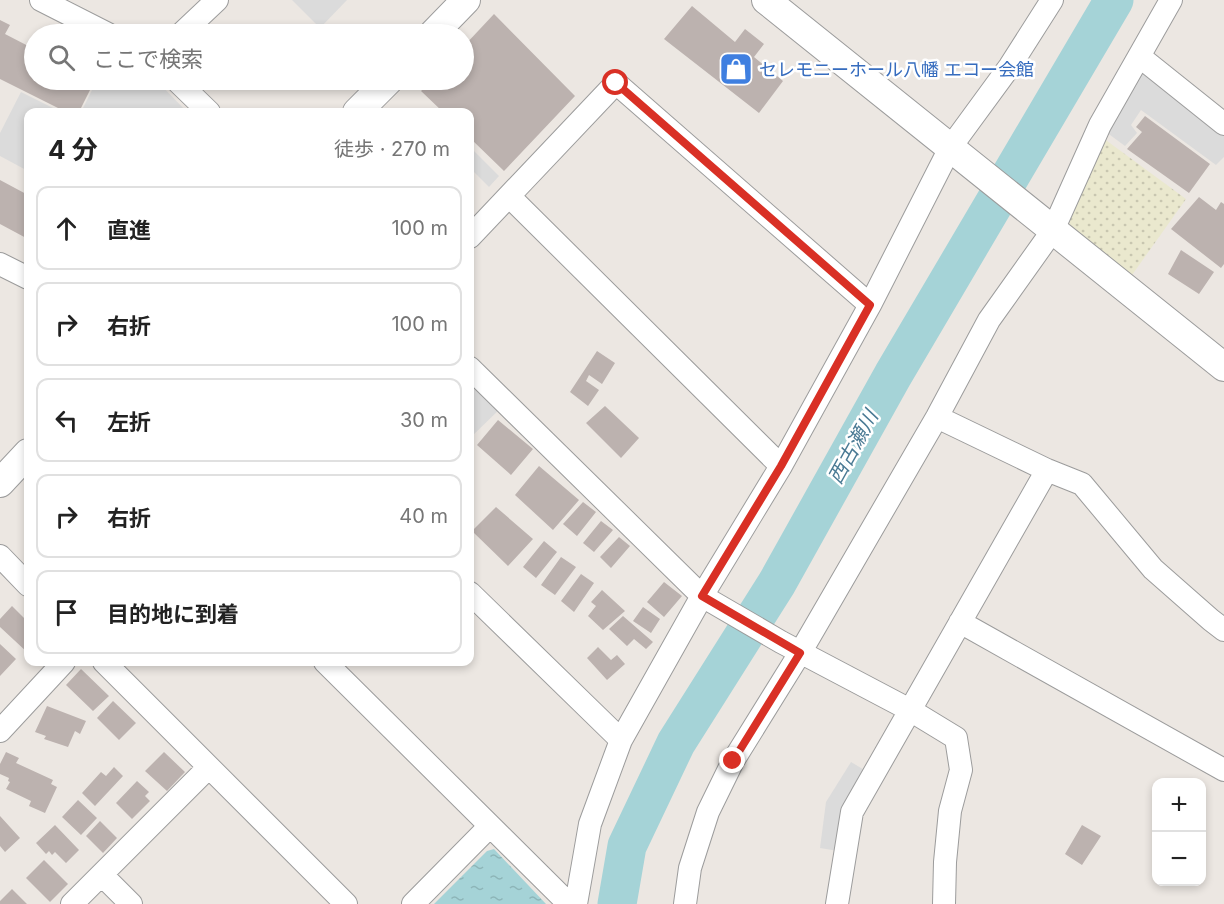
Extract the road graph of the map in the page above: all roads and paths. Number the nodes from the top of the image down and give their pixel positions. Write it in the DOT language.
graph roads {
  1 [pos="41,0"];
  2 [pos="217,0"];
  3 [pos="466,0"];
  4 [pos="766,0"];
  5 [pos="1171,0"];
  6 [pos="1048,2"];
  7 [pos="88,24"];
  8 [pos="192,24"];
  9 [pos="443,24"];
  10 [pos="1139,56"];
  11 [pos="186,90"];
  12 [pos="379,90"];
  13 [pos="205,108"];
  14 [pos="361,108"];
  15 [pos="1224,124"];
  16 [pos="950,148"];
  17 [pos="509,196"];
  18 [pos="1053,230"];
  19 [pos="474,233"];
  20 [pos="0,264"];
  21 [pos="24,276"];
  22 [pos="870,305"];
  23 [pos="1224,367"];
  24 [pos="474,372"];
  25 [pos="937,417"];
  26 [pos="24,457"];
  27 [pos="781,466"];
  28 [pos="1047,470"];
  29 [pos="0,483"];
  30 [pos="0,556"];
  31 [pos="24,581"];
  32 [pos="474,596"];
  33 [pos="702,596"];
  34 [pos="960,622"];
  35 [pos="1224,630"];
  36 [pos="790,647"];
  37 [pos="60,666"];
  38 [pos="108,666"];
  39 [pos="329,666"];
  40 [pos="910,710"];
  41 [pos="0,731"];
  42 [pos="621,740"];
  43 [pos="209,766"];
  44 [pos="1224,770"];
  45 [pos="490,826"];
  46 [pos="102,875"];
  47 [pos="72,904"];
  48 [pos="131,904"];
  49 [pos="346,904"];
  50 [pos="413,904"];
  51 [pos="569,904"];
  52 [pos="576,904"];
  53 [pos="685,904"];
  54 [pos="837,904"];
  55 [pos="944,904"];
  1 -- 7 [label="street"];
  2 -- 8 [label="street"];
  3 -- 9 [label="street"];
  4 -- 16 [label="street"];
  5 -- 10 [label="street"];
  6 -- 16 [label="street"];
  10 -- 15 [label="street"];
  10 -- 18 [label="street"];
  11 -- 13 [label="street"];
  12 -- 14 [label="street"];
  16 -- 18 [label="street"];
  16 -- 22 [label="street"];
  17 -- 19 [label="street"];
  17 -- 22 [label="street"];
  17 -- 27 [label="street"];
  18 -- 23 [label="street"];
  18 -- 25 [label="street"];
  20 -- 21 [label="street"];
  22 -- 27 [label="street"];
  24 -- 33 [label="street"];
  25 -- 28 [label="street"];
  25 -- 36 [label="street"];
  26 -- 29 [label="street"];
  27 -- 33 [label="street"];
  28 -- 34 [label="street"];
  28 -- 35 [label="street"];
  30 -- 31 [label="street"];
  32 -- 42 [label="street"];
  33 -- 36 [label="street"];
  33 -- 42 [label="street"];
  34 -- 40 [label="street"];
  34 -- 44 [label="street"];
  36 -- 40 [label="street"];
  36 -- 53 [label="street"];
  37 -- 41 [label="street"];
  38 -- 43 [label="street"];
  39 -- 45 [label="street"];
  40 -- 54 [label="street"];
  40 -- 55 [label="street"];
  42 -- 52 [label="street"];
  43 -- 46 [label="street"];
  43 -- 49 [label="street"];
  45 -- 50 [label="street"];
  45 -- 51 [label="street"];
  46 -- 47 [label="street"];
  46 -- 48 [label="street"];
}
